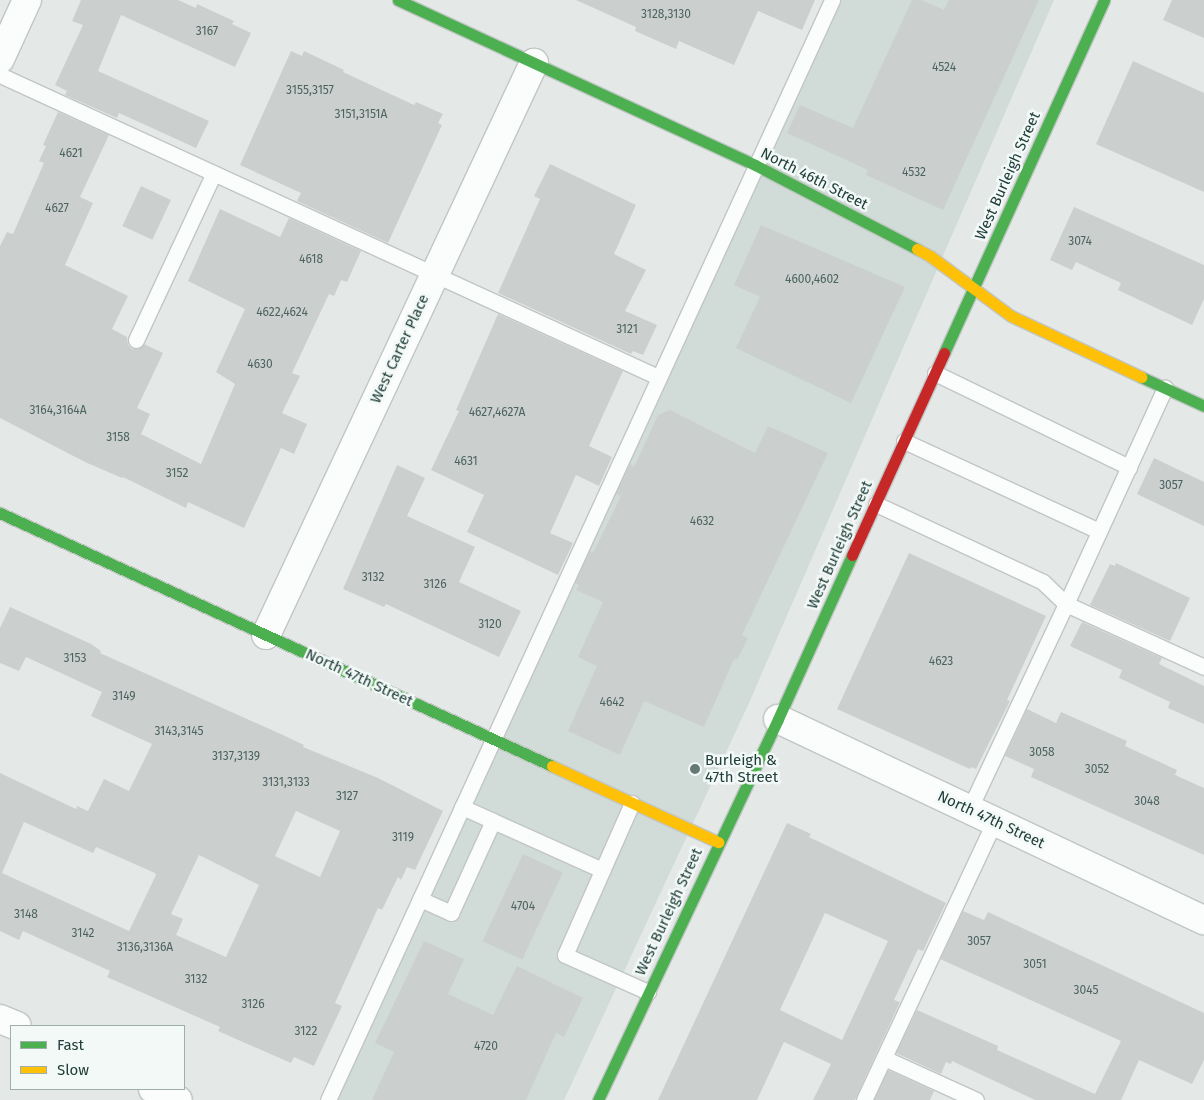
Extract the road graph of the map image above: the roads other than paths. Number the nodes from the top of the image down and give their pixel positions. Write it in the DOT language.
graph roads {
  1 [pos="27,0"];
  2 [pos="398,0"];
  3 [pos="832,0"];
  4 [pos="1104,0"];
  5 [pos="0,59"];
  6 [pos="534,63"];
  7 [pos="0,75"];
  8 [pos="755,165"];
  9 [pos="214,173"];
  10 [pos="435,274"];
  11 [pos="974,287"];
  12 [pos="136,340"];
  13 [pos="935,373"];
  14 [pos="658,377"];
  15 [pos="1165,388"];
  16 [pos="1204,406"];
  17 [pos="904,441"];
  18 [pos="1129,467"];
  19 [pos="876,504"];
  20 [pos="0,513"];
  21 [pos="1100,531"];
  22 [pos="1066,604"];
  23 [pos="266,635"];
  24 [pos="1204,667"];
  25 [pos="778,719"];
  26 [pos="493,739"];
  27 [pos="632,803"];
  28 [pos="462,807"];
  29 [pos="968,810"];
  30 [pos="493,821"];
  31 [pos="994,822"];
  32 [pos="718,842"];
  33 [pos="602,870"];
  34 [pos="420,899"];
  35 [pos="1204,920"];
  36 [pos="648,992"];
  37 [pos="0,1019"];
  38 [pos="14,1025"];
  39 [pos="884,1058"];
  40 [pos="155,1090"];
  41 [pos="178,1100"];
  42 [pos="328,1100"];
  43 [pos="598,1100"];
  44 [pos="864,1100"];
  45 [pos="976,1100"];
  1 -- 5 [label="street"];
  2 -- 6 [label="street, North 46th Street"];
  3 -- 8 [label="lane"];
  4 -- 11 [label="street, West Burleigh Street"];
  6 -- 8 [label="street, North 46th Street"];
  6 -- 10 [label="street, West Carter Place"];
  7 -- 9 [label="lane"];
  8 -- 11 [label="street, North 46th Street"];
  8 -- 14 [label="lane"];
  9 -- 10 [label="lane"];
  9 -- 12 [label="lane"];
  10 -- 14 [label="lane"];
  10 -- 23 [label="street, West Carter Place"];
  11 -- 13 [label="street, West Burleigh Street"];
  11 -- 15 [label="street, North 46th Street"];
  13 -- 17 [label="street, West Burleigh Street"];
  13 -- 18 [label="lane"];
  14 -- 26 [label="lane"];
  15 -- 16 [label="street, North 46th Street"];
  15 -- 18 [label="lane"];
  17 -- 19 [label="street, West Burleigh Street"];
  17 -- 21 [label="lane"];
  18 -- 21 [label="lane"];
  19 -- 22 [label="lane"];
  19 -- 25 [label="street, West Burleigh Street"];
  20 -- 23 [label="street, North 47th Street"];
  21 -- 22 [label="lane"];
  22 -- 24 [label="lane"];
  22 -- 29 [label="lane"];
  23 -- 26 [label="street, North 47th Street"];
  25 -- 29 [label="street, North 47th Street"];
  25 -- 32 [label="street, West Burleigh Street"];
  26 -- 27 [label="street, North 47th Street"];
  26 -- 28 [label="lane"];
  27 -- 32 [label="street, North 47th Street"];
  27 -- 33 [label="lane"];
  28 -- 30 [label="lane"];
  28 -- 34 [label="lane"];
  29 -- 31 [label="street, North 47th Street"];
  30 -- 33 [label="lane"];
  30 -- 34 [label="lane"];
  31 -- 35 [label="street, North 47th Street"];
  31 -- 39 [label="lane"];
  32 -- 36 [label="street, West Burleigh Street"];
  33 -- 36 [label="lane"];
  34 -- 42 [label="lane"];
  36 -- 43 [label="street, West Burleigh Street"];
  37 -- 38 [label="street"];
  39 -- 44 [label="lane"];
  39 -- 45 [label="lane"];
  40 -- 41 [label="street"];
}
